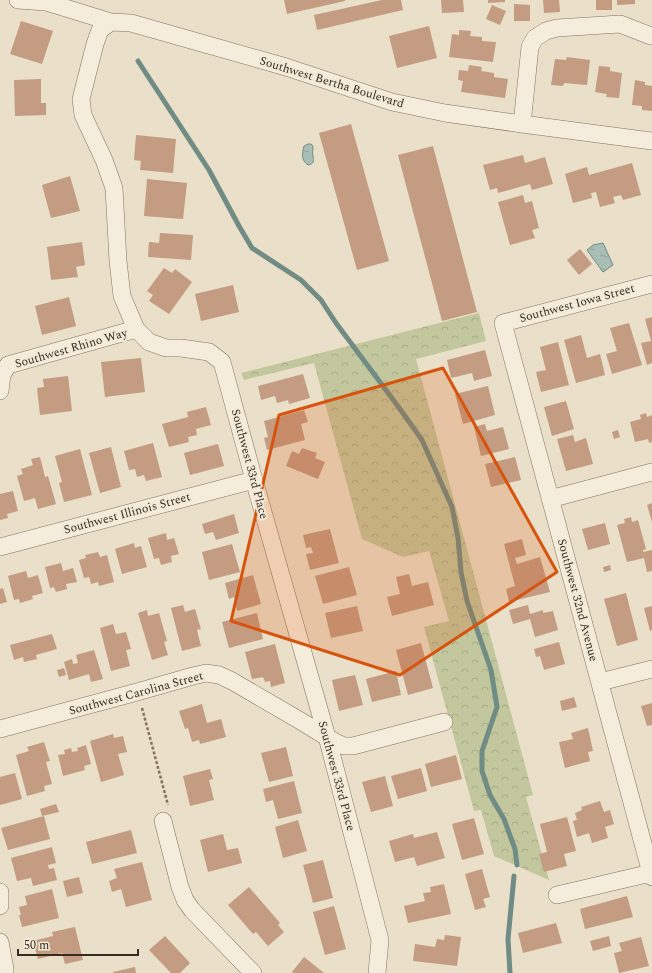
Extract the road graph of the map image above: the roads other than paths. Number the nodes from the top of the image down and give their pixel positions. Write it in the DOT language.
graph roads {
  1 [pos="18,0"];
  2 [pos="111,22"];
  3 [pos="651,36"];
  4 [pos="522,124"];
  5 [pos="652,141"];
  6 [pos="652,284"];
  7 [pos="503,323"];
  8 [pos="136,329"];
  9 [pos="0,390"];
  10 [pos="652,472"];
  11 [pos="254,480"];
  12 [pos="550,499"];
  13 [pos="0,547"];
  14 [pos="652,669"];
  15 [pos="600,682"];
  16 [pos="444,722"];
  17 [pos="0,729"];
  18 [pos="327,737"];
  19 [pos="163,821"];
  20 [pos="651,875"];
  21 [pos="0,892"];
  22 [pos="557,894"];
  23 [pos="0,906"];
  24 [pos="0,942"];
  25 [pos="5,973"];
  26 [pos="253,973"];
  27 [pos="377,973"];
  1 -- 2 [label="street, Southwest Bertha Boulevard"];
  2 -- 4 [label="street, Southwest Bertha Boulevard"];
  2 -- 8 [label="street, Southwest 33rd Place"];
  3 -- 4 [label="street"];
  4 -- 5 [label="street, Southwest Bertha Boulevard"];
  6 -- 7 [label="street, Southwest Iowa Street"];
  7 -- 12 [label="street, Southwest 32nd Avenue"];
  8 -- 9 [label="street, Southwest Rhino Way"];
  8 -- 11 [label="street, Southwest 33rd Place"];
  10 -- 12 [label="street"];
  11 -- 13 [label="street, Southwest Illinois Street"];
  11 -- 18 [label="street, Southwest 33rd Place"];
  12 -- 15 [label="street, Southwest 32nd Avenue"];
  14 -- 15 [label="street"];
  15 -- 20 [label="street, Southwest 32nd Avenue"];
  16 -- 18 [label="street, Southwest Carolina Street"];
  17 -- 18 [label="street, Southwest Carolina Street"];
  18 -- 27 [label="street, Southwest 33rd Place"];
  19 -- 26 [label="street"];
  20 -- 22 [label="street"];
  21 -- 23 [label="street"];
  24 -- 25 [label="street"];
}
